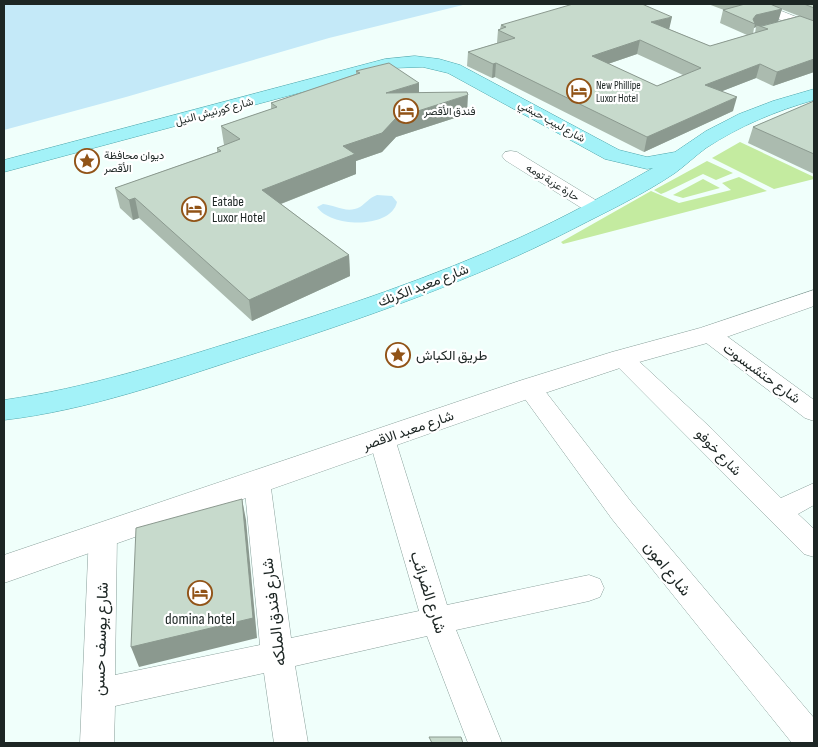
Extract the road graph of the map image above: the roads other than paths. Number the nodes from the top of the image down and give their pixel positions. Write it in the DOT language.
graph roads {
  1 [pos="754,4"];
  2 [pos="798,22"];
  3 [pos="774,29"];
  4 [pos="814,29"];
  5 [pos="425,62"];
  6 [pos="814,94"];
  7 [pos="612,155"];
  8 [pos="511,156"];
  9 [pos="683,156"];
  10 [pos="4,166"];
  11 [pos="638,186"];
  12 [pos="595,208"];
  13 [pos="812,301"];
  14 [pos="709,334"];
  15 [pos="622,358"];
  16 [pos="529,388"];
  17 [pos="4,410"];
  18 [pos="814,412"];
  19 [pos="382,438"];
  20 [pos="257,481"];
  21 [pos="814,493"];
  22 [pos="778,512"];
  23 [pos="103,534"];
  24 [pos="814,546"];
  25 [pos="4,568"];
  26 [pos="589,588"];
  27 [pos="437,621"];
  28 [pos="277,655"];
  29 [pos="98,694"];
  30 [pos="97,743"];
  31 [pos="290,743"];
  32 [pos="485,743"];
  33 [pos="813,743"];
  1 -- 2 [label="street"];
  2 -- 3 [label="street"];
  2 -- 4 [label="street"];
  5 -- 7 [label="main road, شارع لبيب حبشي"];
  5 -- 10 [label="main road, شارع كورنيش النيل"];
  6 -- 9 [label="main road, شارع معبد الكرنك"];
  7 -- 9 [label="main road, شارع لبيب حبشي"];
  7 -- 11 [label="main road"];
  8 -- 12 [label="street, حارة عزبة تومه"];
  9 -- 11 [label="main road, شارع معبد الكرنك"];
  11 -- 12 [label="main road, شارع معبد الكرنك"];
  12 -- 17 [label="main road, شارع معبد الكرنك"];
  13 -- 14 [label="main road, شارع معبد الاقصر"];
  14 -- 15 [label="main road, شارع معبد الاقصر"];
  14 -- 18 [label="street, شارع حتشبسوت"];
  15 -- 16 [label="main road, شارع معبد الاقصر"];
  15 -- 22 [label="street, شارع خوفو"];
  16 -- 19 [label="main road, شارع معبد الاقصر"];
  16 -- 33 [label="street, شارع امون"];
  19 -- 20 [label="main road, شارع معبد الاقصر"];
  19 -- 27 [label="street, شارع الضرائب"];
  20 -- 23 [label="main road, شارع معبد الاقصر"];
  20 -- 28 [label="street, شارع فندق الملكه"];
  21 -- 22 [label="street"];
  22 -- 24 [label="street, شارع خوفو"];
  23 -- 25 [label="main road, شارع معبد الاقصر"];
  23 -- 29 [label="street, شارع يوسف حسن"];
  26 -- 27 [label="street"];
  27 -- 28 [label="street"];
  27 -- 32 [label="street, شارع الضرائب"];
  28 -- 29 [label="street"];
  28 -- 31 [label="street, شارع فندق الملكه"];
  29 -- 30 [label="street, شارع يوسف حسن"];
}
